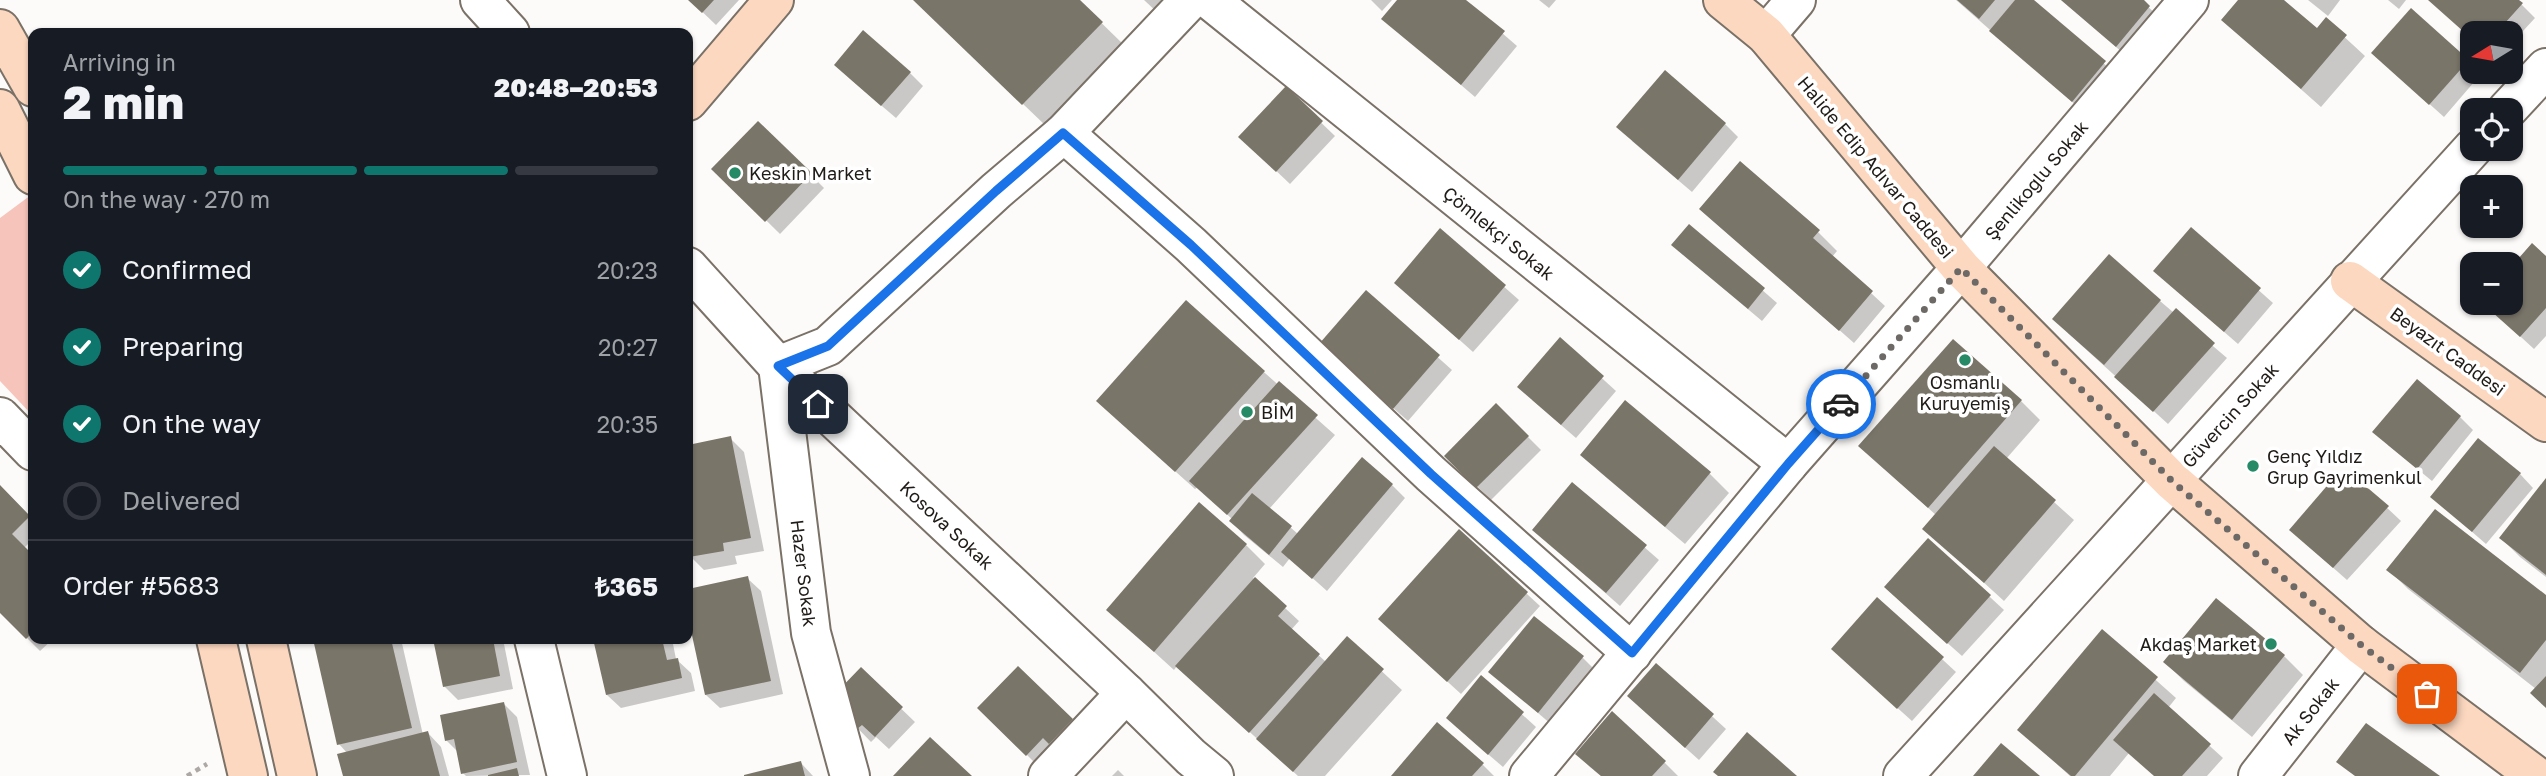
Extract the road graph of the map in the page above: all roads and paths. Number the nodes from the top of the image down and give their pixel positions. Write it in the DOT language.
graph roads {
  1 [pos="480,0"];
  2 [pos="774,0"];
  3 [pos="1190,0"];
  4 [pos="1210,0"];
  5 [pos="1723,0"];
  6 [pos="1796,0"];
  7 [pos="2189,0"];
  8 [pos="505,28"];
  9 [pos="0,29"];
  10 [pos="1766,35"];
  11 [pos="2546,68"];
  12 [pos="28,78"];
  13 [pos="693,95"];
  14 [pos="2518,98"];
  15 [pos="0,109"];
  16 [pos="1063,133"];
  17 [pos="2461,161"];
  18 [pos="28,164"];
  19 [pos="1961,268"];
  20 [pos="693,272"];
  21 [pos="2350,281"];
  22 [pos="778,366"];
  23 [pos="0,417"];
  24 [pos="2546,422"];
  25 [pos="28,446"];
  26 [pos="1788,464"];
  27 [pos="2172,481"];
  28 [pos="217,644"];
  29 [pos="267,644"];
  30 [pos="535,644"];
  31 [pos="2361,645"];
  32 [pos="1632,653"];
  33 [pos="1126,693"];
  34 [pos="232,767"];
  35 [pos="187,776"];
  36 [pos="297,776"];
  37 [pos="566,776"];
  38 [pos="850,776"];
  39 [pos="1048,776"];
  40 [pos="1214,776"];
  41 [pos="1529,776"];
  42 [pos="1903,776"];
  43 [pos="2258,776"];
  44 [pos="2536,776"];
  1 -- 8 [label="street"];
  2 -- 13 [label="street"];
  3 -- 16 [label="street"];
  4 -- 26 [label="street, Çömlekçi Sokak"];
  5 -- 10 [label="street, Halide Edip Adıvar Caddesi"];
  6 -- 10 [label="street"];
  7 -- 19 [label="street, Şenlikoğlu Sokak"];
  9 -- 12 [label="street"];
  10 -- 19 [label="street, Halide Edip Adıvar Caddesi"];
  11 -- 14 [label="street"];
  15 -- 18 [label="street"];
  16 -- 22 [label="street"];
  16 -- 32 [label="street"];
  17 -- 21 [label="street, Güvercin Sokak"];
  19 -- 26 [label="street, Şenlikoğlu Sokak"];
  19 -- 27 [label="street, Halide Edip Adıvar Caddesi"];
  20 -- 22 [label="street, Kosova Sokak"];
  21 -- 24 [label="street, Beyazıt Caddesi"];
  21 -- 27 [label="street, Güvercin Sokak"];
  22 -- 33 [label="street, Kosova Sokak"];
  22 -- 38 [label="street, Hazer Sokak"];
  23 -- 25 [label="street"];
  26 -- 32 [label="street, Şenlikoğlu Sokak"];
  27 -- 31 [label="street, Halide Edip Adıvar Caddesi"];
  27 -- 42 [label="street, Güvercin Sokak"];
  28 -- 34 [label="street"];
  29 -- 36 [label="street"];
  30 -- 37 [label="street"];
  31 -- 43 [label="street, Ak Sokak"];
  31 -- 44 [label="street, Halide Edip Adıvar Caddesi"];
  32 -- 41 [label="street, Şenlikoğlu Sokak"];
  33 -- 39 [label="street"];
  33 -- 40 [label="street, Kosova Sokak"];
  34 -- 35 [label="path"];
}
